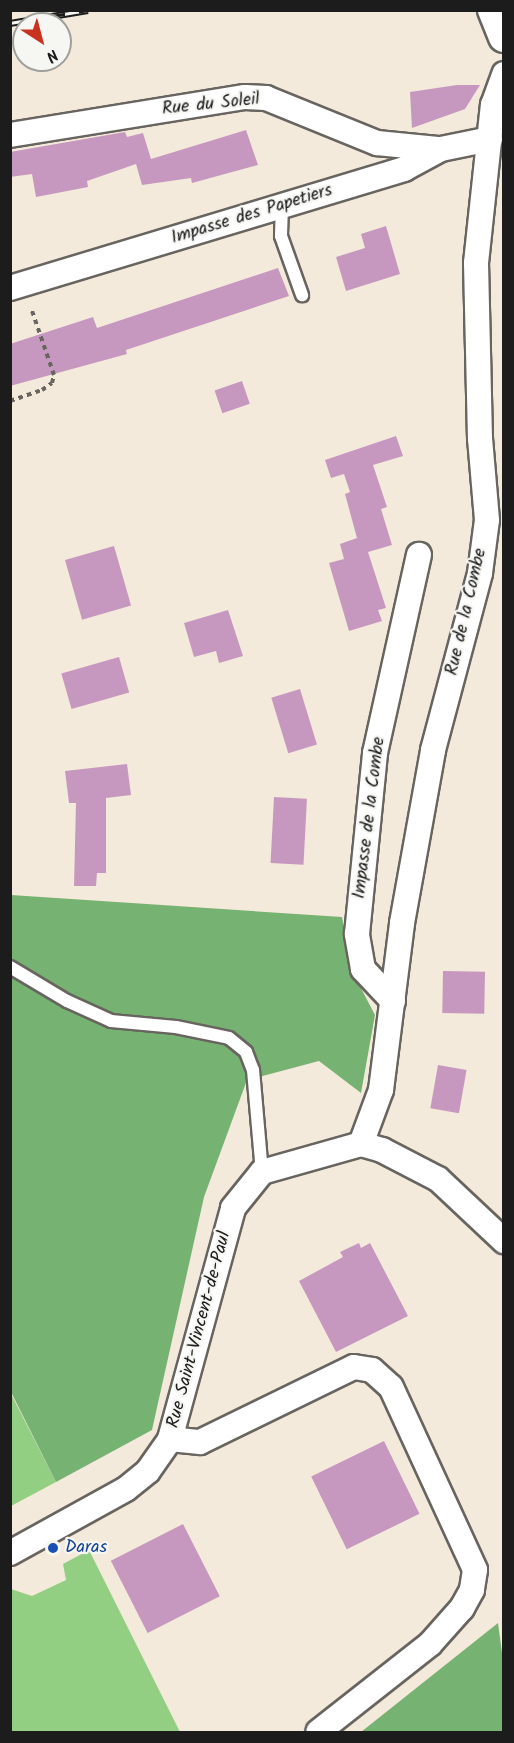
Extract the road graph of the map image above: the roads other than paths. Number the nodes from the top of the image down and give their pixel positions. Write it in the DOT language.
graph roads {
  1 [pos="493,10"];
  2 [pos="504,37"];
  3 [pos="504,74"];
  4 [pos="10,135"];
  5 [pos="490,139"];
  6 [pos="441,149"];
  7 [pos="282,206"];
  8 [pos="17,286"];
  9 [pos="302,295"];
  10 [pos="419,555"];
  11 [pos="10,967"];
  12 [pos="393,1001"];
  13 [pos="361,1144"];
  14 [pos="262,1172"];
  15 [pos="504,1241"];
  16 [pos="170,1439"];
  17 [pos="10,1553"];
  18 [pos="318,1732"];
  1 -- 2 [label="street"];
  3 -- 5 [label="street, Rue de la Combe"];
  4 -- 6 [label="street, Rue du Soleil"];
  5 -- 6 [label="street, Impasse des Papetiers"];
  5 -- 12 [label="street, Rue de la Combe"];
  6 -- 7 [label="street, Impasse des Papetiers"];
  7 -- 8 [label="street, Impasse des Papetiers"];
  7 -- 9 [label="lane"];
  10 -- 12 [label="street, Impasse de la Combe"];
  11 -- 14 [label="lane"];
  12 -- 13 [label="street, Rue de la Combe"];
  13 -- 14 [label="street"];
  13 -- 15 [label="street"];
  14 -- 16 [label="street, Rue Saint-Vincent-de-Paul"];
  16 -- 17 [label="street, Rue Saint-Vincent-de-Paul"];
  16 -- 18 [label="street"];
}
